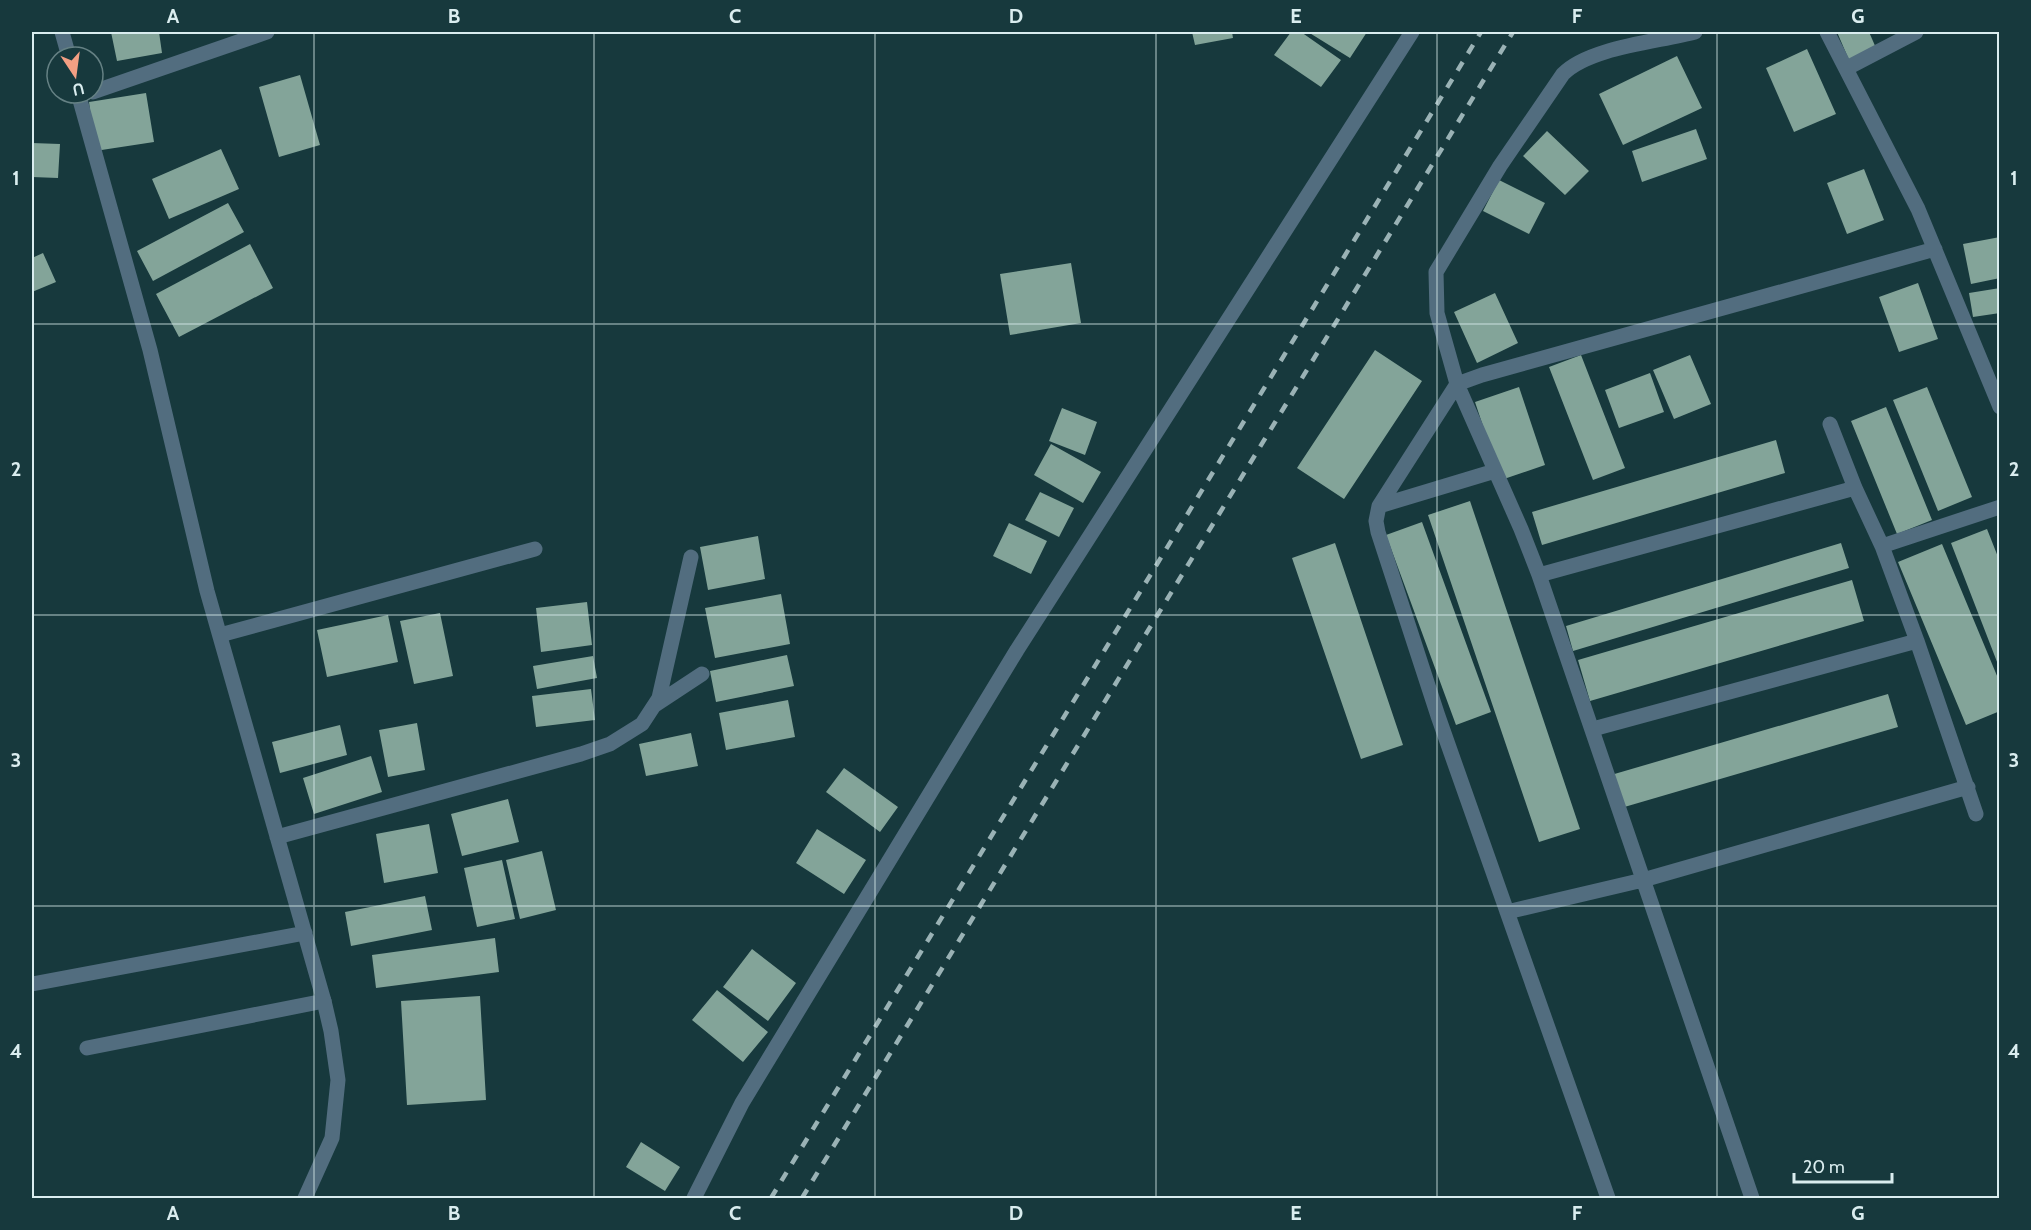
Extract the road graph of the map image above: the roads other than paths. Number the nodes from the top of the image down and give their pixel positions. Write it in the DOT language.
graph roads {
  1 [pos="267,32"];
  2 [pos="1412,32"];
  3 [pos="1695,32"];
  4 [pos="1827,32"];
  5 [pos="1916,32"];
  6 [pos="1847,68"];
  7 [pos="105,87"];
  8 [pos="88,105"];
  9 [pos="1935,249"];
  10 [pos="1457,384"];
  11 [pos="2000,407"];
  12 [pos="1830,424"];
  13 [pos="1495,471"];
  14 [pos="1855,488"];
  15 [pos="1378,506"];
  16 [pos="2000,507"];
  17 [pos="1882,546"];
  18 [pos="536,549"];
  19 [pos="691,557"];
  20 [pos="1539,575"];
  21 [pos="220,635"];
  22 [pos="1917,641"];
  23 [pos="702,674"];
  24 [pos="1593,729"];
  25 [pos="1968,787"];
  26 [pos="1976,814"];
  27 [pos="277,837"];
  28 [pos="1643,880"];
  29 [pos="1507,912"];
  30 [pos="305,933"];
  31 [pos="32,984"];
  32 [pos="324,1001"];
  33 [pos="87,1048"];
  34 [pos="305,1198"];
  35 [pos="694,1198"];
  36 [pos="1608,1198"];
  37 [pos="1752,1198"];
  1 -- 7 [label="street"];
  2 -- 35 [label="street"];
  3 -- 10 [label="street"];
  4 -- 6 [label="street"];
  5 -- 6 [label="street"];
  6 -- 9 [label="street"];
  8 -- 21 [label="street"];
  9 -- 10 [label="street"];
  9 -- 11 [label="street"];
  10 -- 13 [label="street"];
  10 -- 15 [label="street"];
  12 -- 14 [label="street"];
  13 -- 15 [label="street"];
  13 -- 20 [label="street"];
  14 -- 17 [label="street"];
  14 -- 20 [label="street"];
  15 -- 29 [label="street"];
  16 -- 17 [label="street"];
  17 -- 22 [label="street"];
  18 -- 21 [label="street"];
  19 -- 27 [label="street"];
  20 -- 24 [label="street"];
  21 -- 27 [label="street"];
  22 -- 24 [label="street"];
  22 -- 25 [label="street"];
  23 -- 27 [label="street"];
  24 -- 28 [label="street"];
  25 -- 26 [label="street"];
  25 -- 28 [label="street"];
  27 -- 30 [label="street"];
  28 -- 29 [label="street"];
  28 -- 37 [label="street"];
  29 -- 36 [label="street"];
  30 -- 31 [label="street"];
  30 -- 32 [label="street"];
  32 -- 33 [label="street"];
  32 -- 34 [label="street"];
}
